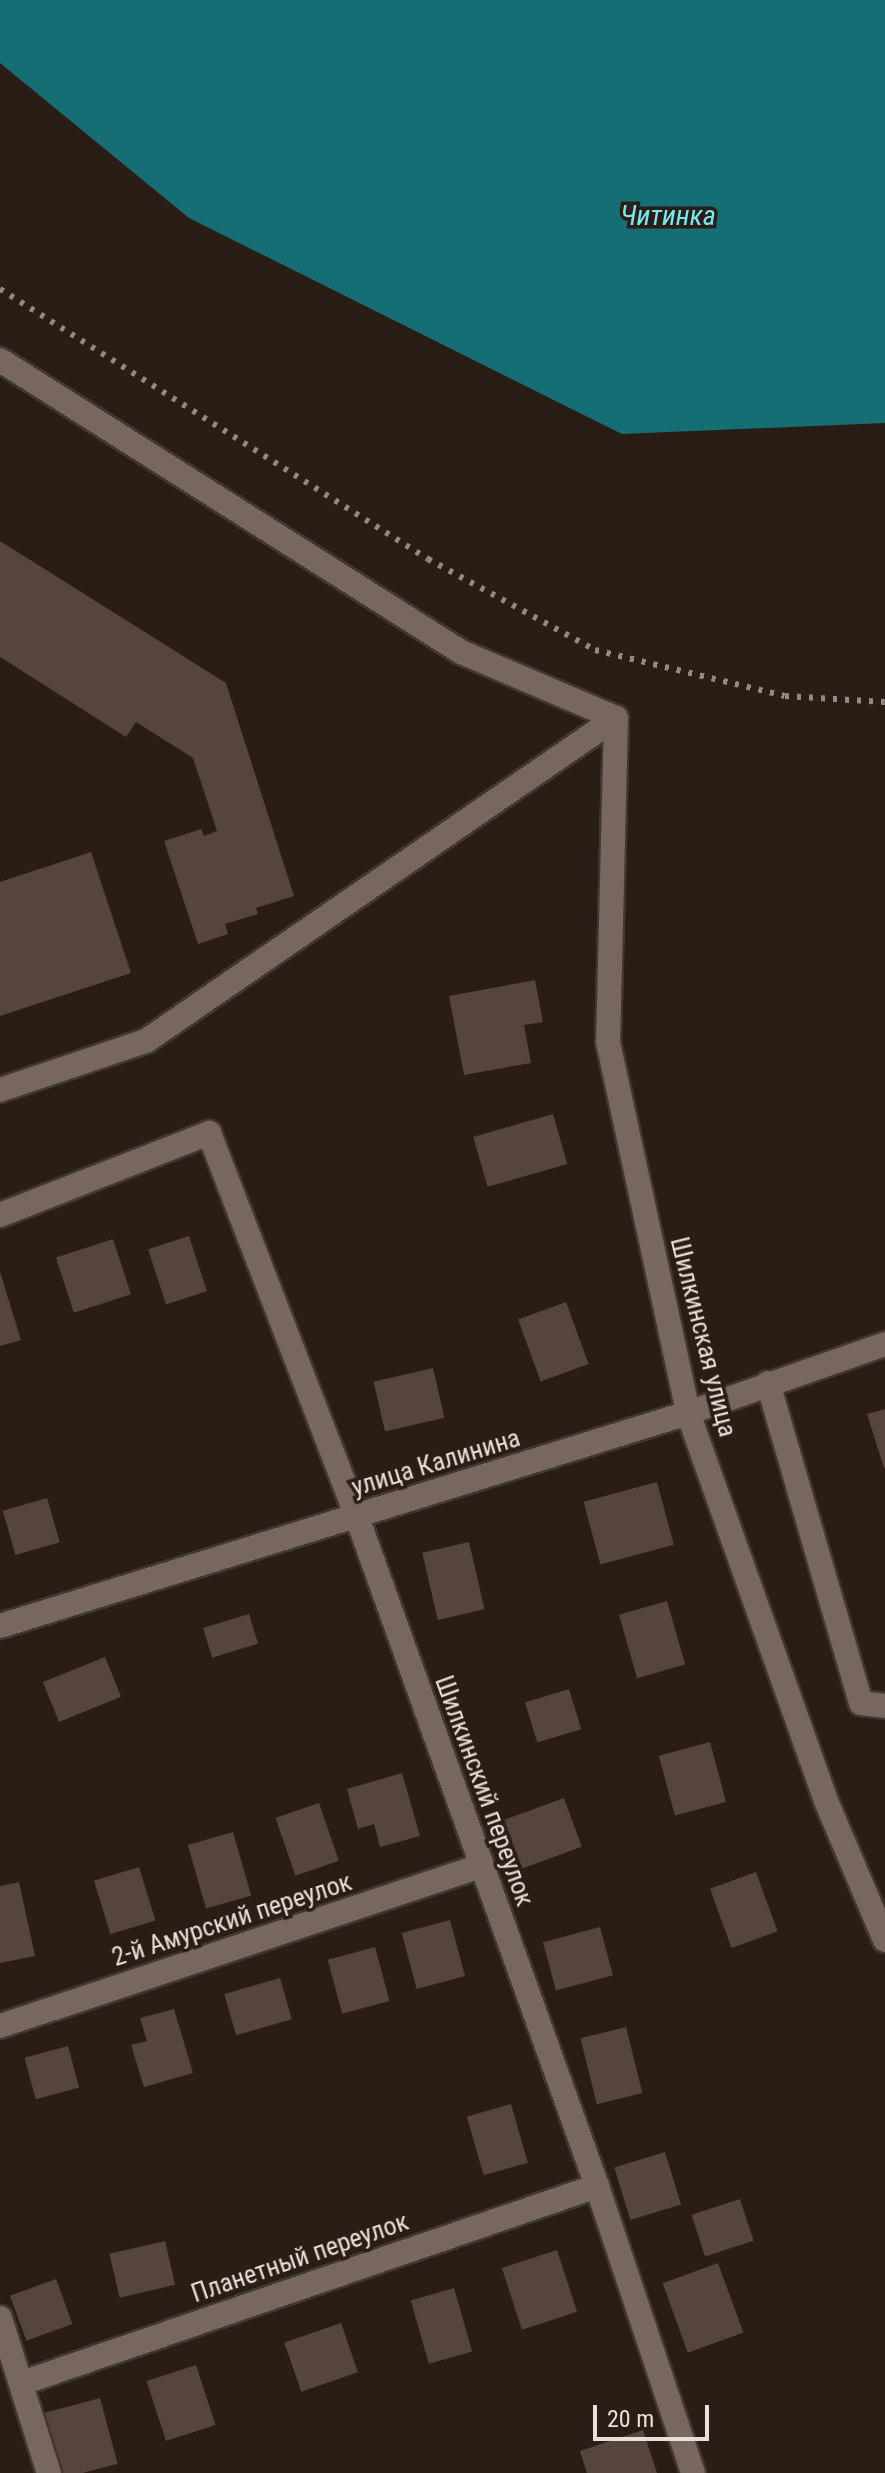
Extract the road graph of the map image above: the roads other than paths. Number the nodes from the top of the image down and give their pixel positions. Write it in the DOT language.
graph roads {
  1 [pos="0,360"];
  2 [pos="616,718"];
  3 [pos="0,1090"];
  4 [pos="0,1215"];
  5 [pos="885,1344"];
  6 [pos="768,1383"];
  7 [pos="688,1413"];
  8 [pos="357,1517"];
  9 [pos="0,1626"];
  10 [pos="885,1706"];
  11 [pos="481,1866"];
  12 [pos="885,1940"];
  13 [pos="0,2026"];
  14 [pos="597,2186"];
  15 [pos="0,2318"];
  16 [pos="22,2383"];
  17 [pos="49,2473"];
  18 [pos="693,2473"];
  1 -- 2 [label="street"];
  2 -- 3 [label="street"];
  2 -- 7 [label="street, Шилкинская улица"];
  4 -- 8 [label="street, Шилкинский переулок"];
  5 -- 6 [label="street, улица Калинина"];
  6 -- 7 [label="street, улица Калинина"];
  6 -- 10 [label="street"];
  7 -- 8 [label="street, улица Калинина"];
  7 -- 12 [label="street, Шилкинская улица"];
  8 -- 9 [label="street, улица Калинина"];
  8 -- 11 [label="street, Шилкинский переулок"];
  11 -- 13 [label="street, 2-й Амурский переулок"];
  11 -- 14 [label="street, Шилкинский переулок"];
  14 -- 16 [label="street, Планетный переулок"];
  14 -- 18 [label="street, Шилкинский переулок"];
  15 -- 16 [label="street"];
  16 -- 17 [label="street"];
}
